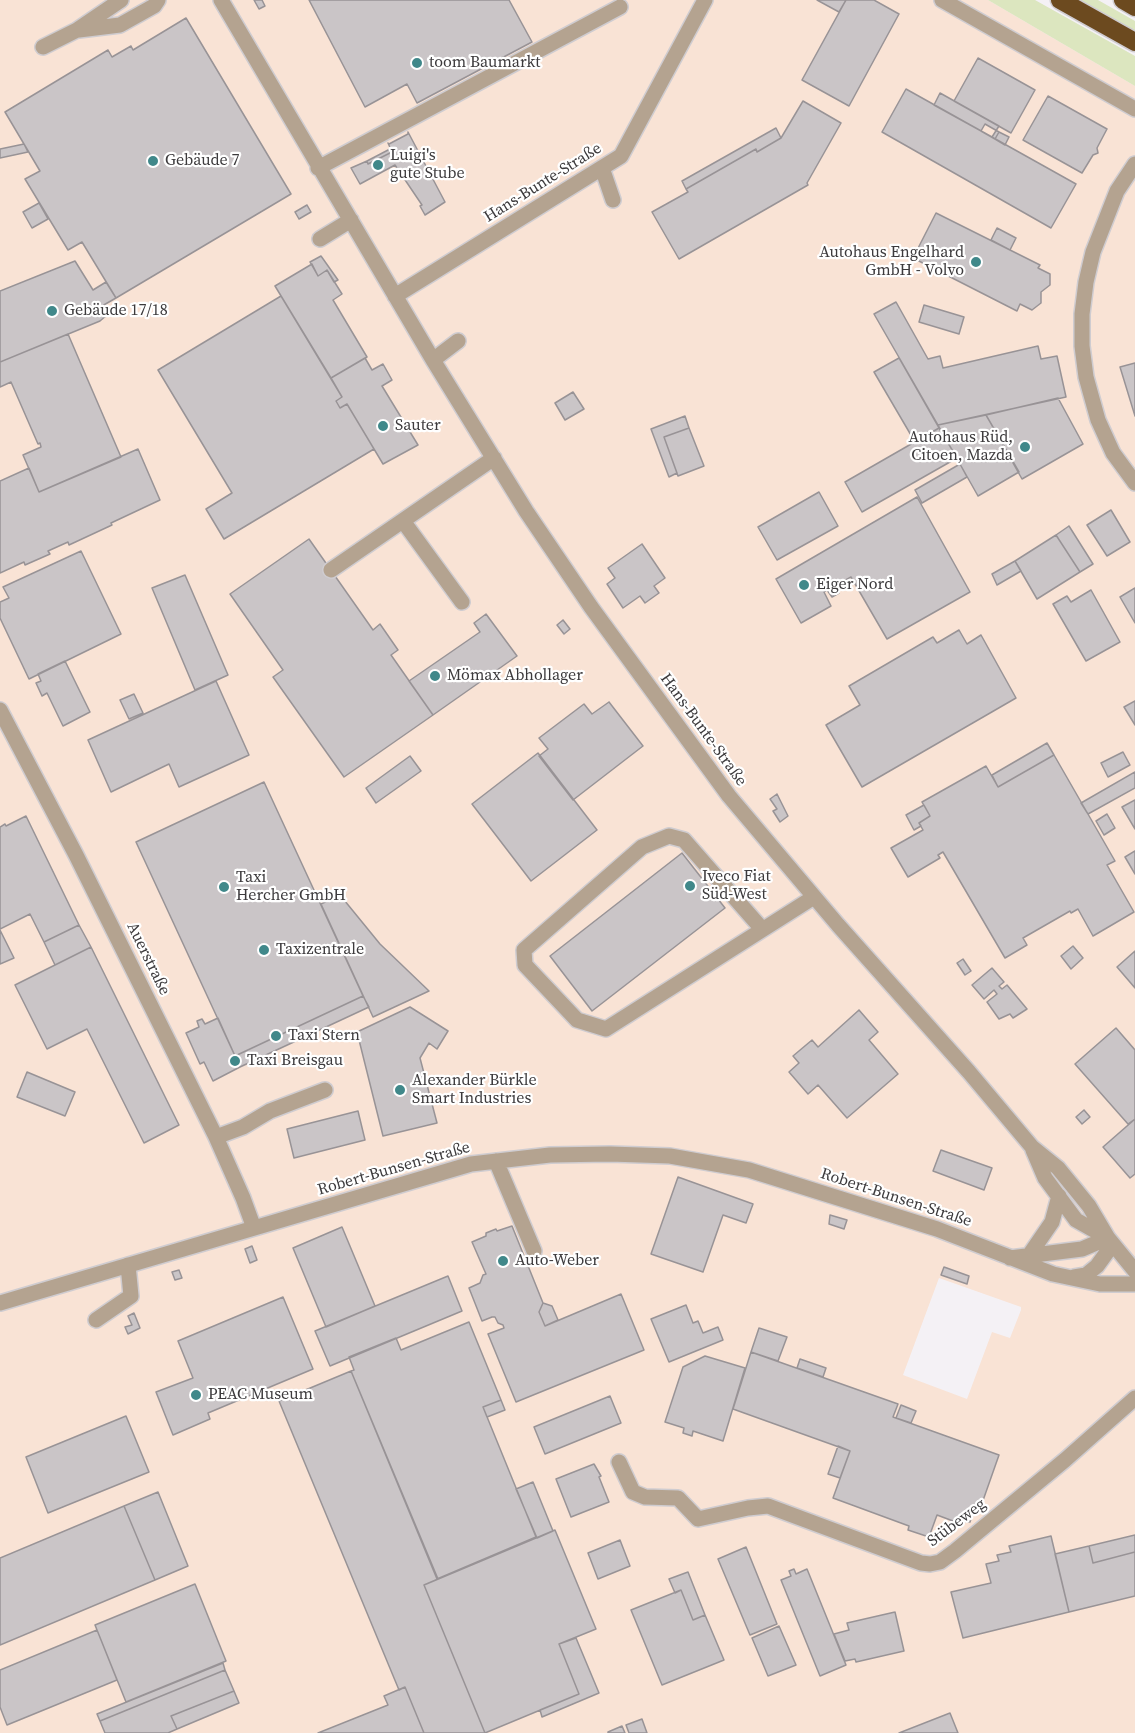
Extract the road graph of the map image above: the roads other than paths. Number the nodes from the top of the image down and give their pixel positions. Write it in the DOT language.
graph roads {
  1 [pos="121,0"];
  2 [pos="158,0"];
  3 [pos="221,0"];
  4 [pos="705,0"];
  5 [pos="942,0"];
  6 [pos="1060,0"];
  7 [pos="1123,0"];
  8 [pos="621,6"];
  9 [pos="1135,7"];
  10 [pos="78,30"];
  11 [pos="1135,42"];
  12 [pos="43,47"];
  13 [pos="1135,110"];
  14 [pos="1135,164"];
  15 [pos="318,168"];
  16 [pos="602,168"];
  17 [pos="613,200"];
  18 [pos="351,220"];
  19 [pos="320,239"];
  20 [pos="395,296"];
  21 [pos="458,341"];
  22 [pos="433,360"];
  23 [pos="494,458"];
  24 [pos="1135,483"];
  25 [pos="403,521"];
  26 [pos="331,570"];
  27 [pos="462,602"];
  28 [pos="0,710"];
  29 [pos="814,897"];
  30 [pos="762,929"];
  31 [pos="325,1090"];
  32 [pos="216,1137"];
  33 [pos="1032,1147"];
  34 [pos="496,1161"];
  35 [pos="1059,1196"];
  36 [pos="254,1228"];
  37 [pos="1110,1241"];
  38 [pos="534,1251"];
  39 [pos="1030,1254"];
  40 [pos="1010,1258"];
  41 [pos="129,1265"];
  42 [pos="1135,1271"];
  43 [pos="1071,1278"];
  44 [pos="1135,1284"];
  45 [pos="0,1303"];
  46 [pos="96,1320"];
  47 [pos="1135,1398"];
  48 [pos="619,1462"];
  1 -- 10 [label="street"];
  2 -- 10 [label="street"];
  3 -- 15 [label="street, Hans-Bunte-Straße"];
  4 -- 16 [label="street, Hans-Bunte-Straße"];
  5 -- 13 [label="street"];
  6 -- 11 [label="highway"];
  7 -- 9 [label="highway"];
  8 -- 15 [label="street"];
  10 -- 12 [label="street"];
  14 -- 24 [label="street"];
  15 -- 18 [label="street, Hans-Bunte-Straße"];
  16 -- 17 [label="street"];
  16 -- 20 [label="street, Hans-Bunte-Straße"];
  18 -- 19 [label="street"];
  18 -- 20 [label="street, Hans-Bunte-Straße"];
  20 -- 22 [label="street, Hans-Bunte-Straße"];
  21 -- 22 [label="street"];
  22 -- 23 [label="street, Hans-Bunte-Straße"];
  23 -- 25 [label="street"];
  23 -- 29 [label="street, Hans-Bunte-Straße"];
  25 -- 26 [label="street"];
  25 -- 27 [label="street"];
  28 -- 32 [label="street, Auerstraße"];
  29 -- 30 [label="street"];
  29 -- 33 [label="street, Hans-Bunte-Straße"];
  30 -- 30 [label="street"];
  31 -- 32 [label="street"];
  32 -- 36 [label="street, Auerstraße"];
  33 -- 35 [label="street, Hans-Bunte-Straße"];
  33 -- 37 [label="street, Hans-Bunte-Straße"];
  34 -- 36 [label="street, Robert-Bunsen-Straße"];
  34 -- 38 [label="street"];
  34 -- 40 [label="street, Robert-Bunsen-Straße"];
  35 -- 37 [label="street, Hans-Bunte-Straße"];
  35 -- 39 [label="street"];
  36 -- 41 [label="street, Robert-Bunsen-Straße"];
  37 -- 39 [label="street"];
  37 -- 42 [label="street, Hans-Bunte-Straße"];
  37 -- 43 [label="street"];
  39 -- 40 [label="street"];
  40 -- 43 [label="street, Robert-Bunsen-Straße"];
  41 -- 45 [label="street, Robert-Bunsen-Straße"];
  41 -- 46 [label="street"];
  43 -- 44 [label="street, Robert-Bunsen-Straße"];
  47 -- 48 [label="street, Stübeweg"];
}
